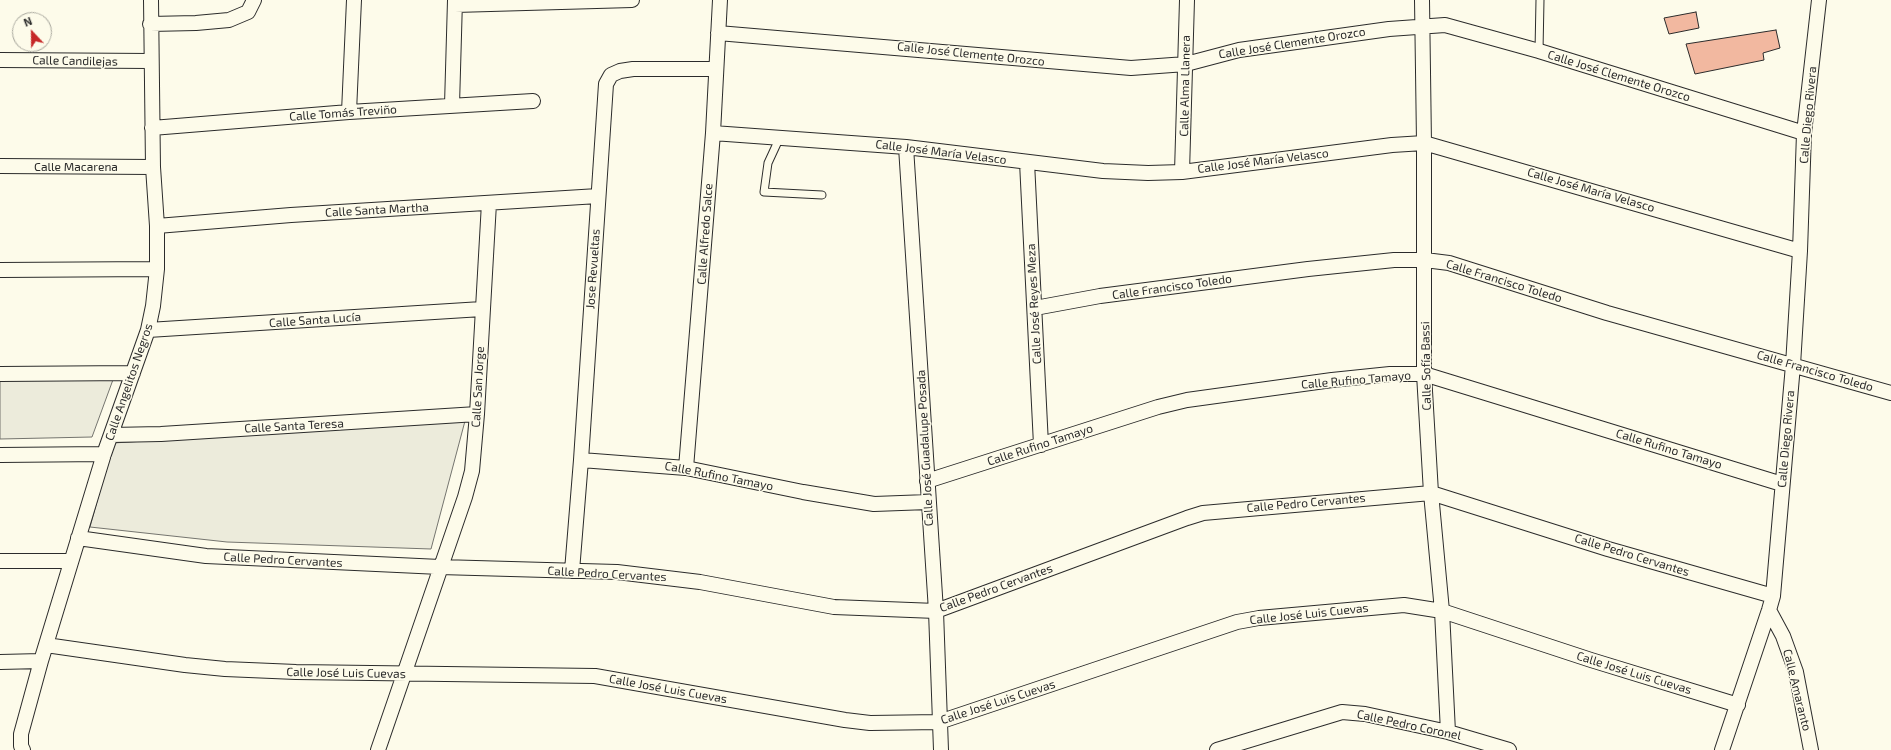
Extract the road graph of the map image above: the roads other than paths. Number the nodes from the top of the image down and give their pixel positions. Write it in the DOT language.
graph roads {
  1 [pos="151,0"];
  2 [pos="354,0"];
  3 [pos="632,0"];
  4 [pos="720,0"];
  5 [pos="1187,0"];
  6 [pos="1422,0"];
  7 [pos="1540,0"];
  8 [pos="1819,0"];
  9 [pos="455,2"];
  10 [pos="251,6"];
  11 [pos="150,24"];
  12 [pos="1422,25"];
  13 [pos="718,33"];
  14 [pos="1539,51"];
  15 [pos="0,60"];
  16 [pos="150,61"];
  17 [pos="1186,64"];
  18 [pos="716,69"];
  19 [pos="533,101"];
  20 [pos="452,105"];
  21 [pos="349,112"];
  22 [pos="152,128"];
  23 [pos="713,133"];
  24 [pos="1804,133"];
  25 [pos="781,136"];
  26 [pos="1424,143"];
  27 [pos="906,147"];
  28 [pos="1026,162"];
  29 [pos="0,166"];
  30 [pos="152,167"];
  31 [pos="1182,172"];
  32 [pos="822,195"];
  33 [pos="598,196"];
  34 [pos="490,203"];
  35 [pos="157,226"];
  36 [pos="1800,251"];
  37 [pos="1425,260"];
  38 [pos="157,269"];
  39 [pos="0,270"];
  40 [pos="1035,308"];
  41 [pos="482,309"];
  42 [pos="148,330"];
  43 [pos="1793,365"];
  44 [pos="133,373"];
  45 [pos="0,374"];
  46 [pos="1424,374"];
  47 [pos="1891,393"];
  48 [pos="477,414"];
  49 [pos="111,435"];
  50 [pos="1041,445"];
  51 [pos="104,454"];
  52 [pos="0,455"];
  53 [pos="581,460"];
  54 [pos="686,468"];
  55 [pos="927,481"];
  56 [pos="1782,484"];
  57 [pos="1431,492"];
  58 [pos="928,502"];
  59 [pos="78,538"];
  60 [pos="0,561"];
  61 [pos="71,561"];
  62 [pos="440,567"];
  63 [pos="572,571"];
  64 [pos="1772,596"];
  65 [pos="1770,610"];
  66 [pos="936,611"];
  67 [pos="1442,611"];
  68 [pos="46,645"];
  69 [pos="41,661"];
  70 [pos="0,662"];
  71 [pos="404,674"];
  72 [pos="1738,705"];
  73 [pos="939,722"];
  74 [pos="1448,732"];
  75 [pos="23,750"];
  76 [pos="378,750"];
  77 [pos="941,750"];
  78 [pos="1217,750"];
  79 [pos="1508,750"];
  80 [pos="1722,750"];
  81 [pos="1811,750"];
  1 -- 11 [label="street, Calle Angelitos Negros"];
  2 -- 21 [label="street"];
  3 -- 9 [label="street"];
  4 -- 13 [label="street, Calle Alfredo Salce"];
  5 -- 17 [label="street, Calle Alma Llanera"];
  6 -- 12 [label="street, Calle Sofía Bassi"];
  7 -- 14 [label="lane"];
  8 -- 24 [label="street, Calle Diego Rivera"];
  9 -- 20 [label="street"];
  10 -- 11 [label="street"];
  11 -- 16 [label="street, Calle Angelitos Negros"];
  12 -- 14 [label="street, Calle José Clemente Orozco"];
  12 -- 17 [label="street, Calle José Clemente Orozco"];
  12 -- 26 [label="street, Calle Sofía Bassi"];
  13 -- 17 [label="street, Calle José Clemente Orozco"];
  13 -- 18 [label="street, Calle Alfredo Salce"];
  14 -- 24 [label="street, Calle José Clemente Orozco"];
  15 -- 16 [label="street, Calle Candilejas"];
  16 -- 22 [label="street, Calle Angelitos Negros"];
  17 -- 31 [label="street, Calle Alma Llanera"];
  18 -- 23 [label="street, Calle Alfredo Salce"];
  18 -- 33 [label="street, Jose Revueltas"];
  19 -- 20 [label="street, Calle Tomás Treviño"];
  20 -- 21 [label="street, Calle Tomás Treviño"];
  21 -- 22 [label="street, Calle Tomás Treviño"];
  22 -- 30 [label="street, Calle Angelitos Negros"];
  23 -- 25 [label="street, Calle José María Velasco"];
  23 -- 54 [label="street, Calle Alfredo Salce"];
  24 -- 36 [label="street, Calle Diego Rivera"];
  25 -- 27 [label="street, Calle José María Velasco"];
  25 -- 32 [label="lane"];
  26 -- 31 [label="street, Calle José María Velasco"];
  26 -- 36 [label="street, Calle José María Velasco"];
  26 -- 37 [label="street, Calle Sofía Bassi"];
  27 -- 28 [label="street, Calle José María Velasco"];
  27 -- 55 [label="street, Calle José Guadalupe Posada"];
  28 -- 31 [label="street, Calle José María Velasco"];
  28 -- 40 [label="street, Calle José Reyes Meza"];
  29 -- 30 [label="street, Calle Macarena"];
  30 -- 35 [label="street, Calle Angelitos Negros"];
  33 -- 34 [label="street, Calle Santa Martha"];
  33 -- 53 [label="street, Jose Revueltas"];
  34 -- 35 [label="street, Calle Santa Martha"];
  34 -- 41 [label="street, Calle San Jorge"];
  35 -- 38 [label="street, Calle Angelitos Negros"];
  36 -- 43 [label="street, Calle Diego Rivera"];
  37 -- 40 [label="street, Calle Francisco Toledo"];
  37 -- 43 [label="street, Calle Francisco Toledo"];
  37 -- 46 [label="street, Calle Sofía Bassi"];
  38 -- 39 [label="street"];
  38 -- 42 [label="street, Calle Angelitos Negros"];
  40 -- 50 [label="street, Calle José Reyes Meza"];
  41 -- 42 [label="street, Calle Santa Lucía"];
  41 -- 48 [label="street, Calle San Jorge"];
  42 -- 44 [label="street, Calle Angelitos Negros"];
  43 -- 47 [label="street, Calle Francisco Toledo"];
  43 -- 56 [label="street, Calle Diego Rivera"];
  44 -- 45 [label="street"];
  44 -- 49 [label="street, Calle Angelitos Negros"];
  46 -- 50 [label="street, Calle Rufino Tamayo"];
  46 -- 56 [label="street, Calle Rufino Tamayo"];
  46 -- 57 [label="street, Calle Sofía Bassi"];
  48 -- 49 [label="street, Calle Santa Teresa"];
  48 -- 62 [label="street, Calle San Jorge"];
  49 -- 51 [label="street, Calle Angelitos Negros"];
  50 -- 55 [label="street, Calle Rufino Tamayo"];
  51 -- 52 [label="street"];
  51 -- 59 [label="street, Calle Angelitos Negros"];
  53 -- 54 [label="street, Calle Rufino Tamayo"];
  53 -- 63 [label="street, Jose Revueltas"];
  54 -- 58 [label="street, Calle Rufino Tamayo"];
  55 -- 58 [label="street, Calle José Guadalupe Posada"];
  56 -- 64 [label="street, Calle Diego Rivera"];
  57 -- 64 [label="street, Calle Pedro Cervantes"];
  57 -- 66 [label="street, Calle Pedro Cervantes"];
  57 -- 67 [label="street, Calle Sofía Bassi"];
  58 -- 66 [label="street, Calle José Guadalupe Posada"];
  59 -- 61 [label="street, Calle Angelitos Negros"];
  59 -- 62 [label="street, Calle Pedro Cervantes"];
  60 -- 61 [label="street"];
  61 -- 68 [label="street, Calle Angelitos Negros"];
  62 -- 63 [label="street, Calle Pedro Cervantes"];
  62 -- 71 [label="street, Calle San Jorge"];
  63 -- 66 [label="street, Calle Pedro Cervantes"];
  64 -- 65 [label="street, Calle Diego Rivera"];
  65 -- 72 [label="street, Calle Diego Rivera"];
  65 -- 81 [label="street, Calle Amaranto"];
  66 -- 73 [label="street, Calle José Guadalupe Posada"];
  67 -- 72 [label="street, Calle José Luis Cuevas"];
  67 -- 73 [label="street, Calle José Luis Cuevas"];
  67 -- 74 [label="street, Calle Sofía Bassi"];
  68 -- 69 [label="street, Calle Angelitos Negros"];
  68 -- 71 [label="street, Calle José Luis Cuevas"];
  69 -- 70 [label="street"];
  69 -- 75 [label="street, Calle Angelitos Negros"];
  71 -- 73 [label="street, Calle José Luis Cuevas"];
  71 -- 76 [label="street, Calle San Jorge"];
  72 -- 80 [label="street, Calle Diego Rivera"];
  73 -- 77 [label="street, Calle José Guadalupe Posada"];
  74 -- 78 [label="street, Calle Pedro Coronel"];
  74 -- 79 [label="street, Calle Pedro Coronel"];
}
